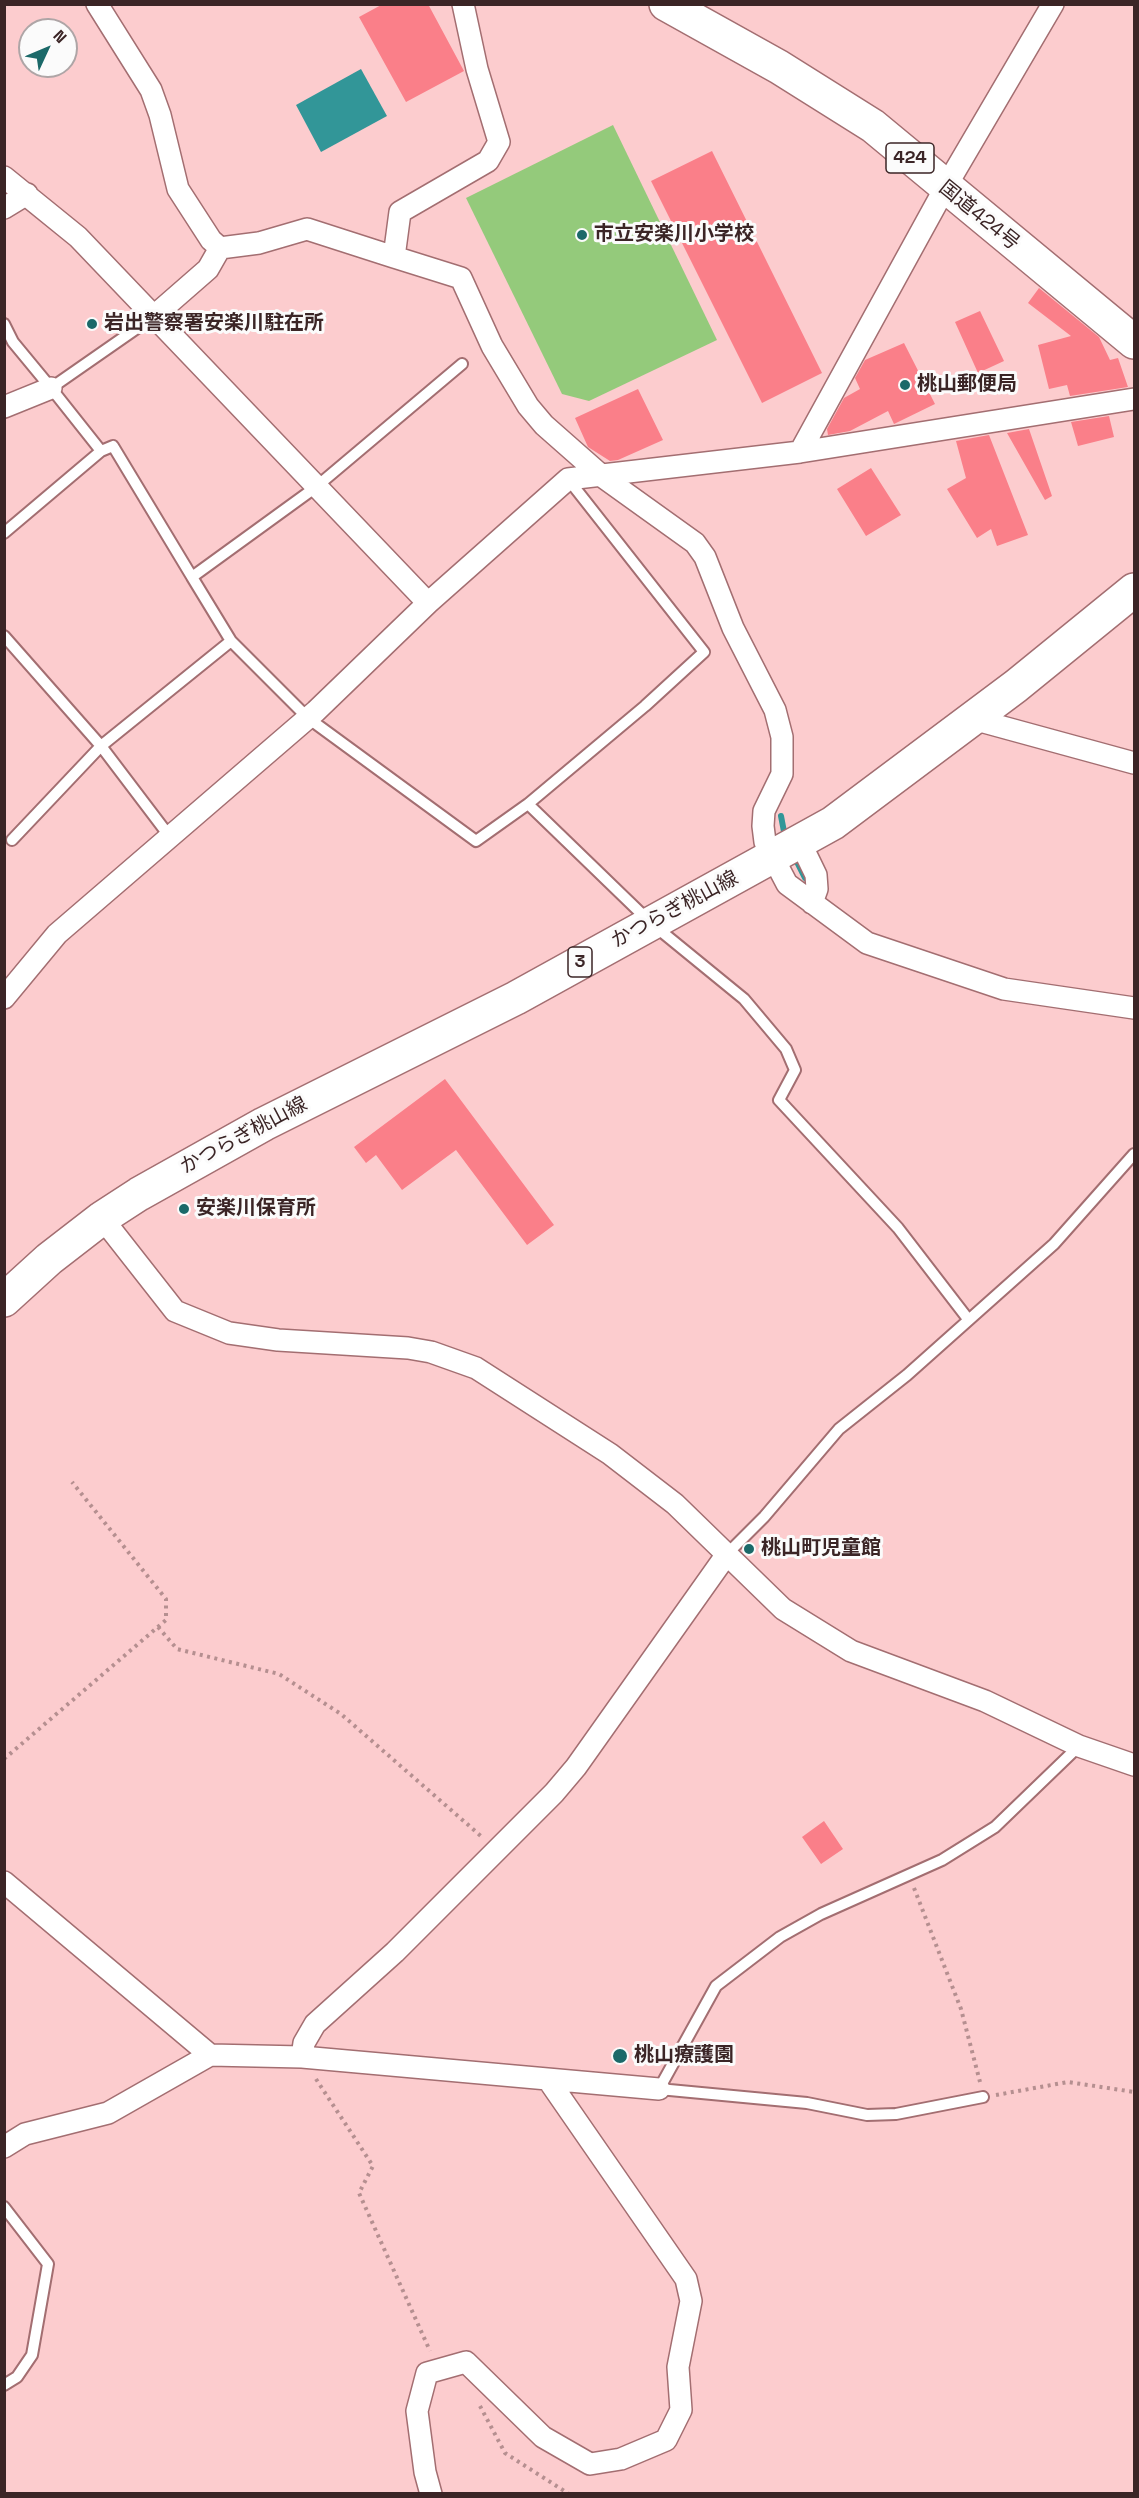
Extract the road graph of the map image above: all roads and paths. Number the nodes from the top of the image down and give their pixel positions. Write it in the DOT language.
graph roads {
  1 [pos="97,4"];
  2 [pos="463,4"];
  3 [pos="666,4"];
  4 [pos="1053,4"];
  5 [pos="4,177"];
  6 [pos="945,188"];
  7 [pos="27,194"];
  8 [pos="4,208"];
  9 [pos="220,248"];
  10 [pos="394,257"];
  11 [pos="153,317"];
  12 [pos="4,324"];
  13 [pos="1134,342"];
  14 [pos="462,364"];
  15 [pos="51,388"];
  16 [pos="1134,399"];
  17 [pos="4,407"];
  18 [pos="101,451"];
  19 [pos="800,452"];
  20 [pos="603,477"];
  21 [pos="568,480"];
  22 [pos="316,487"];
  23 [pos="4,533"];
  24 [pos="192,577"];
  25 [pos="1134,590"];
  26 [pos="428,603"];
  27 [pos="4,636"];
  28 [pos="231,641"];
  29 [pos="308,718"];
  30 [pos="973,719"];
  31 [pos="100,746"];
  32 [pos="1134,763"];
  33 [pos="528,804"];
  34 [pos="170,837"];
  35 [pos="12,840"];
  36 [pos="787,850"];
  37 [pos="812,903"];
  38 [pos="651,923"];
  39 [pos="4,998"];
  40 [pos="1134,1008"];
  41 [pos="1134,1154"];
  42 [pos="102,1218"];
  43 [pos="4,1300"];
  44 [pos="968,1319"];
  45 [pos="72,1482"];
  46 [pos="727,1554"];
  47 [pos="158,1626"];
  48 [pos="1079,1746"];
  49 [pos="4,1759"];
  50 [pos="1134,1765"];
  51 [pos="497,1850"];
  52 [pos="909,1875"];
  53 [pos="4,1882"];
  54 [pos="210,2055"];
  55 [pos="302,2057"];
  56 [pos="549,2081"];
  57 [pos="659,2089"];
  58 [pos="1134,2092"];
  59 [pos="984,2097"];
  60 [pos="4,2147"];
  61 [pos="4,2207"];
  62 [pos="442,2369"];
  63 [pos="4,2385"];
  64 [pos="475,2398"];
  65 [pos="431,2493"];
  66 [pos="569,2493"];
  1 -- 9 [label="street"];
  2 -- 10 [label="street"];
  3 -- 6 [label="main road, 国道424号 / 424"];
  4 -- 6 [label="street"];
  5 -- 7 [label="street"];
  6 -- 13 [label="main road, 国道424号 / 424"];
  6 -- 19 [label="street"];
  7 -- 8 [label="street"];
  7 -- 11 [label="street"];
  9 -- 10 [label="street"];
  9 -- 11 [label="street"];
  10 -- 20 [label="street"];
  11 -- 15 [label="lane"];
  11 -- 22 [label="street"];
  12 -- 15 [label="lane"];
  14 -- 22 [label="lane"];
  15 -- 17 [label="street"];
  15 -- 18 [label="lane"];
  16 -- 19 [label="street"];
  18 -- 23 [label="lane"];
  18 -- 24 [label="lane"];
  19 -- 20 [label="street"];
  20 -- 21 [label="street"];
  20 -- 36 [label="street"];
  21 -- 26 [label="street"];
  21 -- 33 [label="lane"];
  22 -- 24 [label="lane"];
  22 -- 26 [label="street"];
  24 -- 28 [label="lane"];
  25 -- 30 [label="main road, かつらぎ桃山線 / 3"];
  26 -- 29 [label="street"];
  27 -- 31 [label="lane"];
  28 -- 29 [label="lane"];
  28 -- 31 [label="lane"];
  29 -- 33 [label="lane"];
  29 -- 34 [label="street"];
  30 -- 32 [label="street"];
  30 -- 36 [label="main road, かつらぎ桃山線 / 3"];
  31 -- 34 [label="lane"];
  31 -- 35 [label="lane"];
  33 -- 38 [label="lane"];
  34 -- 39 [label="street"];
  36 -- 37 [label="street"];
  36 -- 37 [label="street"];
  36 -- 38 [label="main road, かつらぎ桃山線 / 3"];
  37 -- 40 [label="street"];
  38 -- 42 [label="main road, かつらぎ桃山線 / 3"];
  38 -- 44 [label="lane"];
  41 -- 44 [label="lane"];
  42 -- 43 [label="main road, かつらぎ桃山線 / 3"];
  42 -- 46 [label="street"];
  44 -- 46 [label="lane"];
  45 -- 47 [label="path"];
  46 -- 48 [label="street"];
  46 -- 51 [label="street"];
  47 -- 49 [label="path"];
  47 -- 51 [label="path"];
  48 -- 50 [label="street"];
  48 -- 52 [label="lane"];
  51 -- 55 [label="street"];
  52 -- 57 [label="lane"];
  52 -- 59 [label="path"];
  53 -- 54 [label="street"];
  54 -- 55 [label="street"];
  54 -- 60 [label="street"];
  55 -- 56 [label="street"];
  55 -- 62 [label="path"];
  56 -- 57 [label="street"];
  56 -- 62 [label="street"];
  57 -- 59 [label="lane"];
  58 -- 59 [label="path"];
  61 -- 63 [label="lane"];
  62 -- 65 [label="street"];
  64 -- 66 [label="path"];
}
